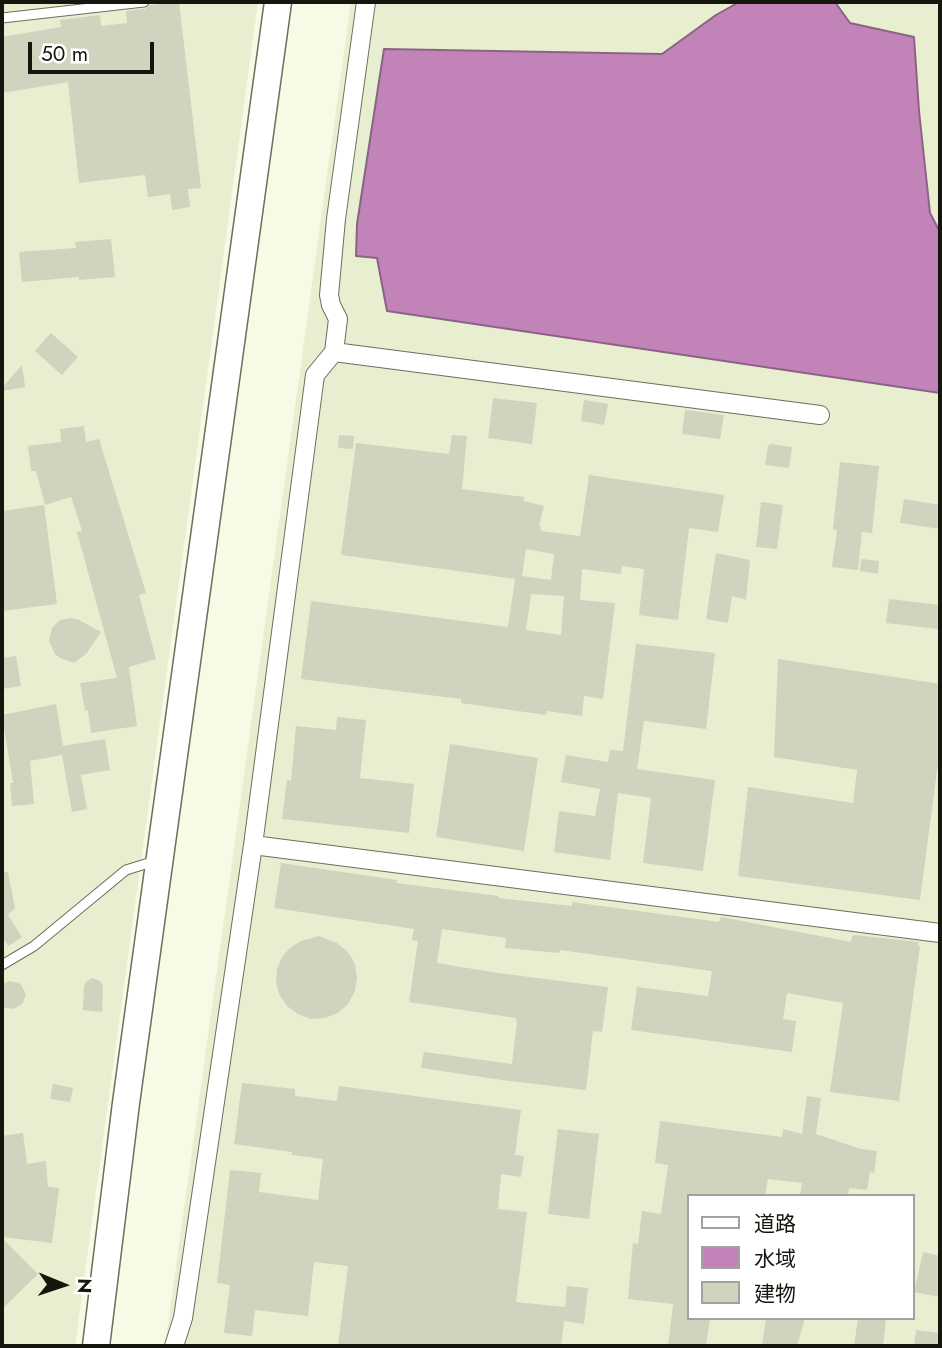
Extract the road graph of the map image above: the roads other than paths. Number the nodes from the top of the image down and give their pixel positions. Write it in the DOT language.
graph roads {
  1 [pos="144,2"];
  2 [pos="278,2"];
  3 [pos="366,2"];
  4 [pos="2,18"];
  5 [pos="334,352"];
  6 [pos="820,415"];
  7 [pos="253,845"];
  8 [pos="159,860"];
  9 [pos="940,933"];
  10 [pos="2,965"];
  11 [pos="96,1346"];
  12 [pos="174,1346"];
  1 -- 4 [label="lane"];
  2 -- 8 [label="street"];
  3 -- 5 [label="street"];
  5 -- 6 [label="street"];
  5 -- 7 [label="street"];
  7 -- 9 [label="street"];
  7 -- 12 [label="street"];
  8 -- 10 [label="lane"];
  8 -- 11 [label="street"];
}
